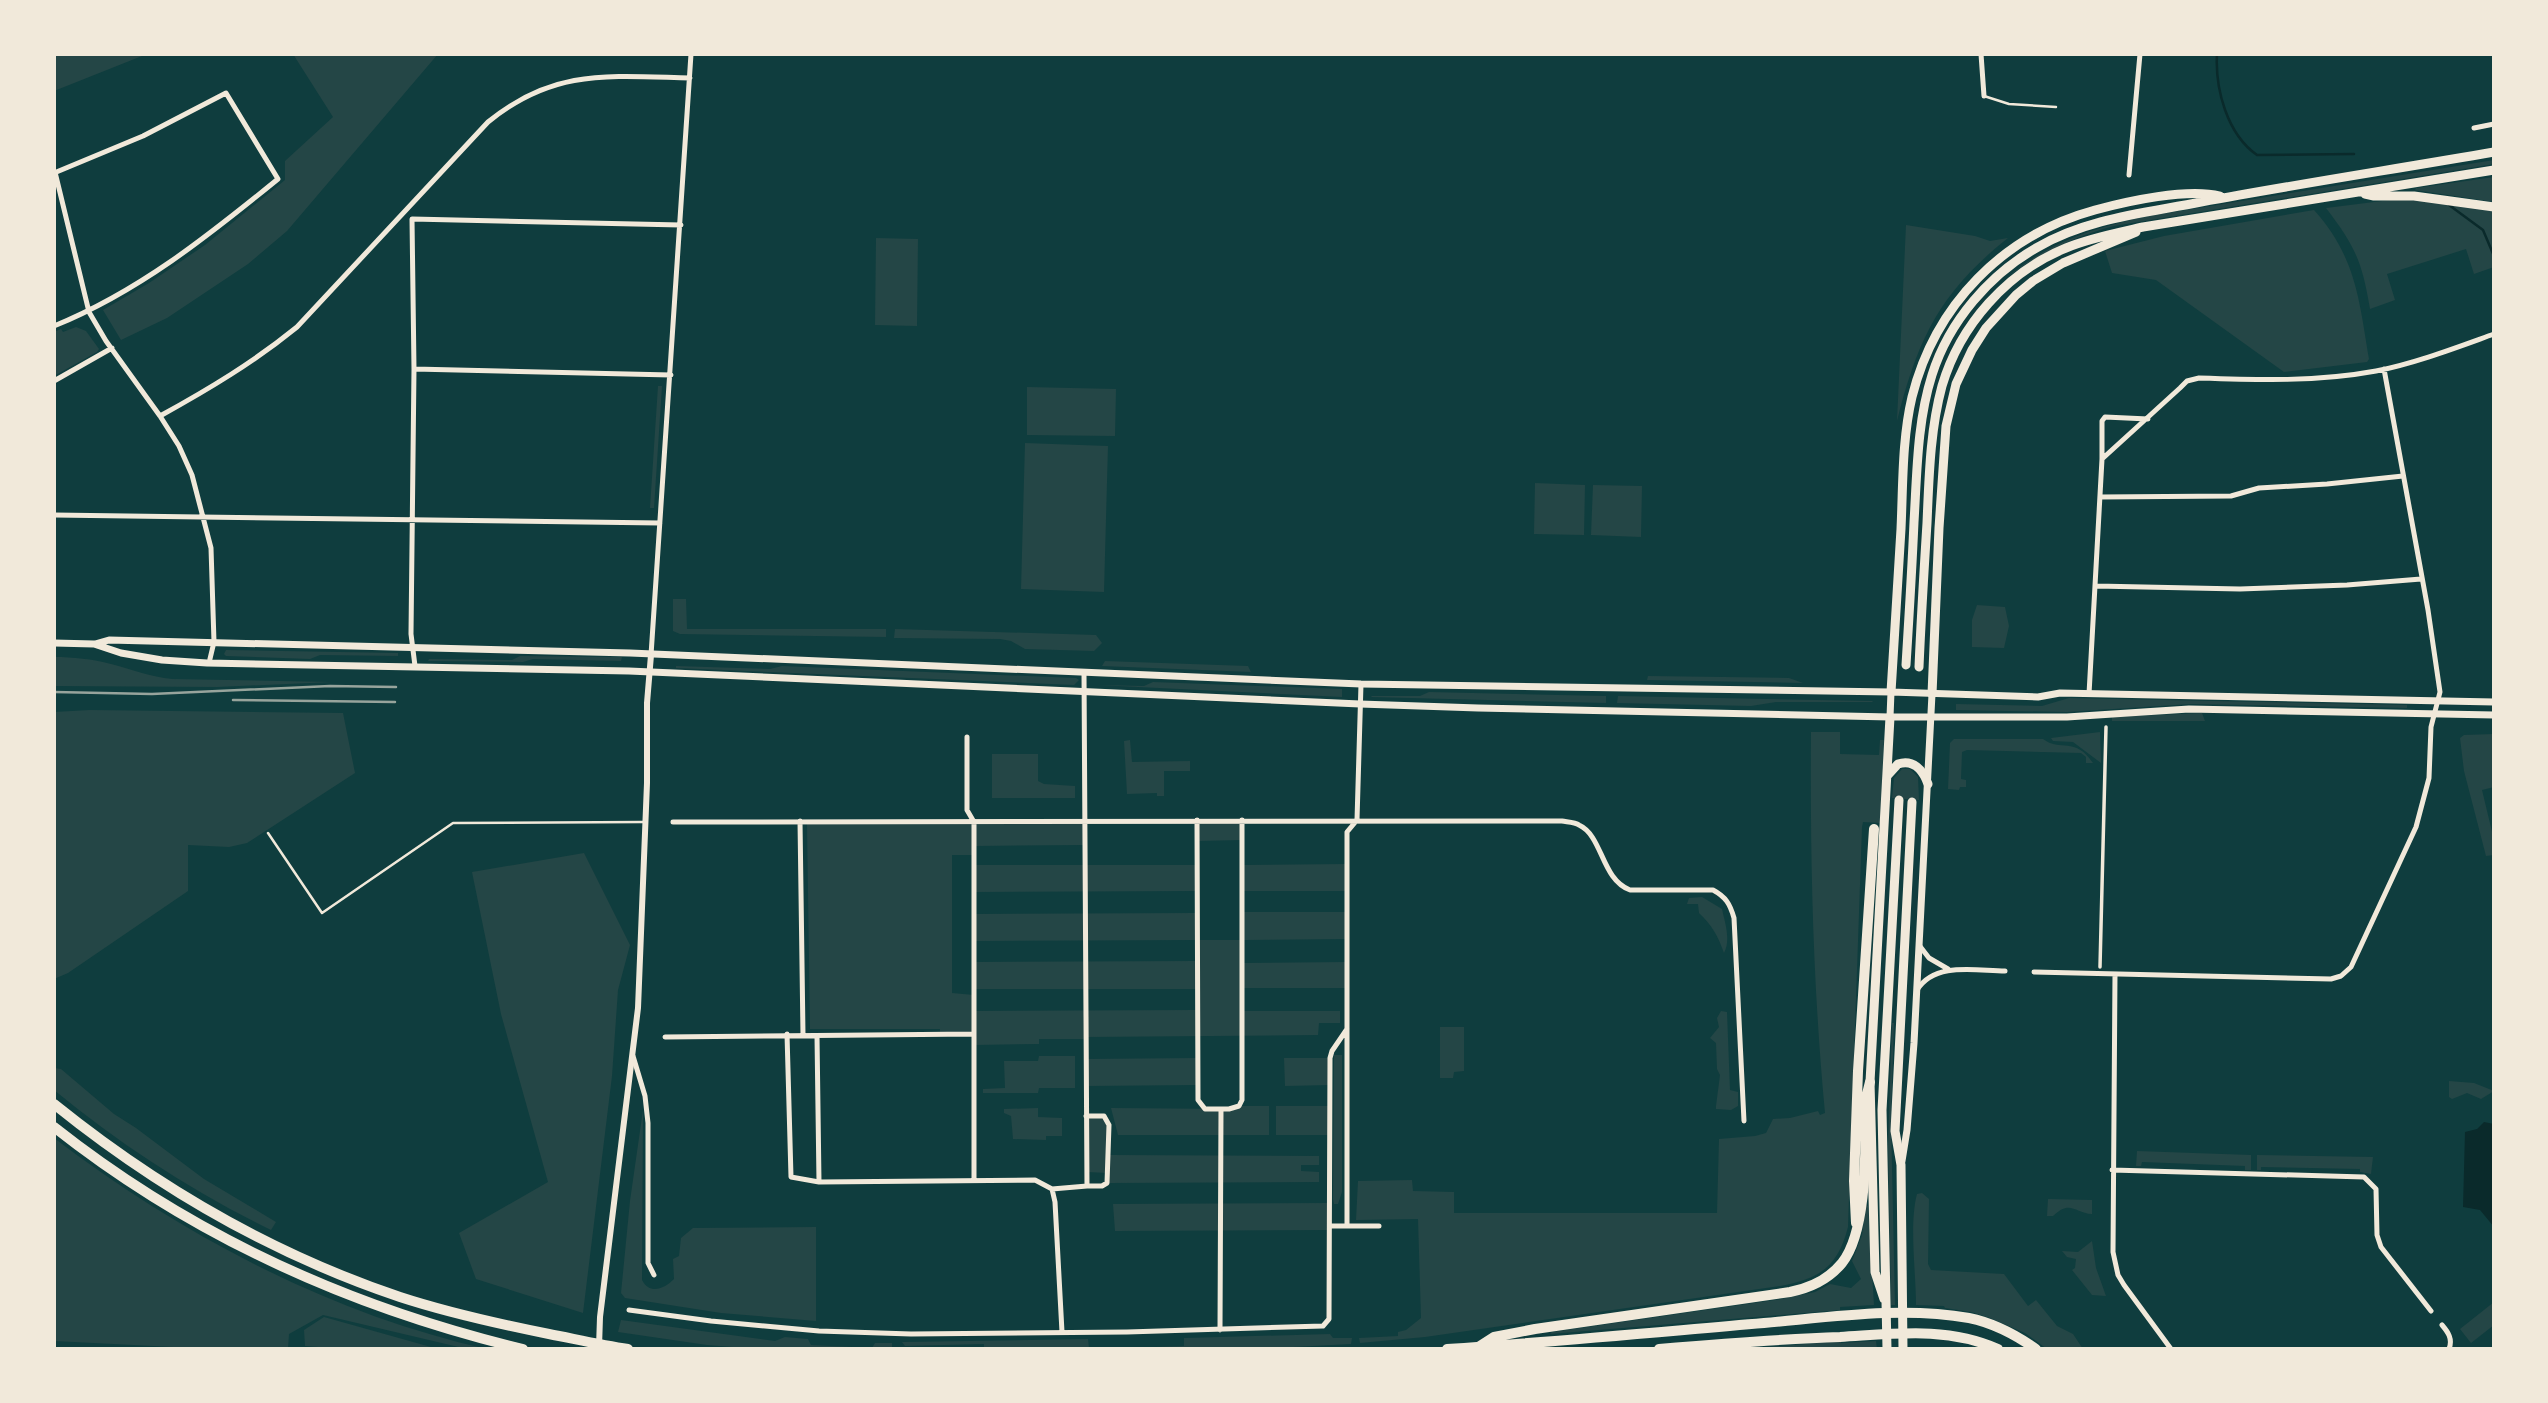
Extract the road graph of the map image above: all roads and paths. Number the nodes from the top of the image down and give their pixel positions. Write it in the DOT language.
graph roads {
  1 [pos="691,54"];
  2 [pos="1981,54"];
  3 [pos="2140,54"];
  4 [pos="691,78"];
  5 [pos="1984,96"];
  6 [pos="2056,107"];
  7 [pos="2494,124"];
  8 [pos="2474,128"];
  9 [pos="2494,152"];
  10 [pos="2494,170"];
  11 [pos="55,173"];
  12 [pos="2129,175"];
  13 [pos="2360,192"];
  14 [pos="2223,197"];
  15 [pos="2494,207"];
  16 [pos="405,212"];
  17 [pos="412,219"];
  18 [pos="681,225"];
  19 [pos="2143,227"];
  20 [pos="89,312"];
  21 [pos="54,326"];
  22 [pos="2494,334"];
  23 [pos="112,348"];
  24 [pos="414,369"];
  25 [pos="2384,369"];
  26 [pos="671,374"];
  27 [pos="54,381"];
  28 [pos="160,416"];
  29 [pos="2147,419"];
  30 [pos="2102,459"];
  31 [pos="2403,476"];
  32 [pos="2099,496"];
  33 [pos="54,515"];
  34 [pos="204,516"];
  35 [pos="412,518"];
  36 [pos="660,523"];
  37 [pos="2421,579"];
  38 [pos="2096,586"];
  39 [pos="214,642"];
  40 [pos="54,643"];
  41 [pos="94,644"];
  42 [pos="412,649"];
  43 [pos="651,655"];
  44 [pos="209,663"];
  45 [pos="1906,665"];
  46 [pos="415,666"];
  47 [pos="1919,667"];
  48 [pos="650,672"];
  49 [pos="1084,673"];
  50 [pos="1361,684"];
  51 [pos="1084,691"];
  52 [pos="1891,692"];
  53 [pos="1932,694"];
  54 [pos="2089,694"];
  55 [pos="2438,701"];
  56 [pos="2494,702"];
  57 [pos="1360,704"];
  58 [pos="2434,713"];
  59 [pos="2494,715"];
  60 [pos="1890,716"];
  61 [pos="1932,716"];
  62 [pos="2106,727"];
  63 [pos="967,737"];
  64 [pos="1887,777"];
  65 [pos="1928,784"];
  66 [pos="1899,800"];
  67 [pos="1912,802"];
  68 [pos="1197,820"];
  69 [pos="1242,820"];
  70 [pos="1357,820"];
  71 [pos="800,821"];
  72 [pos="1085,821"];
  73 [pos="644,822"];
  74 [pos="673,822"];
  75 [pos="974,822"];
  76 [pos="1874,829"];
  77 [pos="268,834"];
  78 [pos="1919,944"];
  79 [pos="2101,967"];
  80 [pos="1951,970"];
  81 [pos="2005,971"];
  82 [pos="2034,972"];
  83 [pos="2115,974"];
  84 [pos="1917,991"];
  85 [pos="1348,1029"];
  86 [pos="787,1034"];
  87 [pos="974,1034"];
  88 [pos="803,1035"];
  89 [pos="665,1037"];
  90 [pos="817,1037"];
  91 [pos="634,1056"];
  92 [pos="1870,1082"];
  93 [pos="54,1104"];
  94 [pos="1221,1109"];
  95 [pos="1086,1116"];
  96 [pos="1744,1121"];
  97 [pos="54,1127"];
  98 [pos="1901,1165"];
  99 [pos="2112,1170"];
  100 [pos="974,1179"];
  101 [pos="819,1182"];
  102 [pos="1087,1186"];
  103 [pos="1052,1189"];
  104 [pos="1348,1225"];
  105 [pos="1856,1225"];
  106 [pos="1330,1226"];
  107 [pos="1379,1226"];
  108 [pos="654,1275"];
  109 [pos="1884,1299"];
  110 [pos="629,1310"];
  111 [pos="2431,1311"];
  112 [pos="2442,1325"];
  113 [pos="1220,1329"];
  114 [pos="1062,1332"];
  115 [pos="1479,1346"];
  116 [pos="523,1349"];
  117 [pos="599,1349"];
  118 [pos="628,1349"];
  119 [pos="1447,1349"];
  120 [pos="1659,1349"];
  121 [pos="1887,1349"];
  122 [pos="1903,1349"];
  123 [pos="1998,1349"];
  124 [pos="2036,1349"];
  125 [pos="2171,1349"];
  126 [pos="2448,1349"];
  1 -- 4 [label="street"];
  2 -- 5 [label="street"];
  3 -- 12 [label="street"];
  4 -- 16 [label="street"];
  4 -- 18 [label="street"];
  5 -- 6 [label="lane"];
  7 -- 8 [label="street"];
  9 -- 14 [label="highway"];
  10 -- 13 [label="highway"];
  11 -- 20 [label="street"];
  11 -- 20 [label="street"];
  13 -- 15 [label="highway"];
  13 -- 19 [label="highway"];
  14 -- 45 [label="highway"];
  14 -- 52 [label="highway"];
  16 -- 17 [label="street"];
  16 -- 28 [label="street"];
  17 -- 18 [label="street"];
  17 -- 24 [label="street"];
  18 -- 26 [label="street"];
  19 -- 47 [label="highway"];
  19 -- 53 [label="highway"];
  20 -- 21 [label="street"];
  20 -- 23 [label="street"];
  22 -- 25 [label="street"];
  23 -- 27 [label="street"];
  23 -- 28 [label="street"];
  24 -- 26 [label="street"];
  24 -- 35 [label="street"];
  25 -- 29 [label="street"];
  25 -- 31 [label="street"];
  26 -- 36 [label="street"];
  28 -- 34 [label="street"];
  29 -- 30 [label="street"];
  29 -- 30 [label="street"];
  30 -- 32 [label="street"];
  31 -- 32 [label="street"];
  31 -- 37 [label="street"];
  32 -- 38 [label="street"];
  33 -- 34 [label="street"];
  34 -- 35 [label="street"];
  34 -- 39 [label="street"];
  35 -- 36 [label="street"];
  35 -- 42 [label="street"];
  36 -- 43 [label="street"];
  37 -- 38 [label="street"];
  37 -- 55 [label="street"];
  38 -- 54 [label="street"];
  39 -- 41 [label="main road"];
  39 -- 42 [label="main road"];
  39 -- 44 [label="street"];
  40 -- 41 [label="main road"];
  41 -- 44 [label="main road"];
  42 -- 43 [label="main road"];
  42 -- 46 [label="street"];
  43 -- 48 [label="street"];
  43 -- 49 [label="main road"];
  44 -- 46 [label="main road"];
  46 -- 48 [label="main road"];
  48 -- 51 [label="main road"];
  48 -- 73 [label="street"];
  49 -- 50 [label="main road"];
  49 -- 51 [label="street"];
  50 -- 52 [label="main road"];
  50 -- 57 [label="street"];
  51 -- 57 [label="main road"];
  51 -- 72 [label="street"];
  52 -- 53 [label="main road"];
  52 -- 60 [label="main road"];
  53 -- 54 [label="main road"];
  53 -- 61 [label="main road"];
  54 -- 55 [label="main road"];
  55 -- 56 [label="main road"];
  55 -- 58 [label="street"];
  57 -- 60 [label="main road"];
  57 -- 70 [label="street"];
  58 -- 59 [label="main road"];
  58 -- 61 [label="main road"];
  58 -- 83 [label="street"];
  60 -- 61 [label="main road"];
  60 -- 64 [label="highway"];
  61 -- 65 [label="main road"];
  62 -- 79 [label="street"];
  63 -- 75 [label="street"];
  64 -- 65 [label="highway"];
  64 -- 92 [label="highway"];
  65 -- 78 [label="main road"];
  66 -- 109 [label="highway"];
  67 -- 98 [label="highway"];
  68 -- 69 [label="street"];
  68 -- 72 [label="street"];
  68 -- 94 [label="street"];
  69 -- 70 [label="street"];
  69 -- 94 [label="street"];
  70 -- 85 [label="street"];
  70 -- 96 [label="street"];
  71 -- 74 [label="street"];
  71 -- 75 [label="street"];
  71 -- 88 [label="street"];
  72 -- 75 [label="street"];
  72 -- 95 [label="street"];
  73 -- 77 [label="lane"];
  73 -- 91 [label="street"];
  75 -- 87 [label="street"];
  76 -- 105 [label="highway"];
  78 -- 80 [label="street"];
  78 -- 84 [label="main road"];
  80 -- 81 [label="street"];
  80 -- 84 [label="street"];
  82 -- 83 [label="street"];
  83 -- 99 [label="street"];
  84 -- 98 [label="main road"];
  85 -- 104 [label="street"];
  85 -- 106 [label="street"];
  86 -- 88 [label="street"];
  86 -- 89 [label="street"];
  86 -- 101 [label="street"];
  87 -- 90 [label="street"];
  87 -- 100 [label="street"];
  88 -- 90 [label="street"];
  90 -- 101 [label="street"];
  91 -- 108 [label="street"];
  91 -- 117 [label="street"];
  92 -- 105 [label="highway"];
  92 -- 109 [label="highway"];
  93 -- 118 [label="highway"];
  94 -- 113 [label="street"];
  95 -- 102 [label="street"];
  95 -- 102 [label="street"];
  97 -- 116 [label="highway"];
  98 -- 122 [label="highway"];
  99 -- 111 [label="street"];
  99 -- 125 [label="street"];
  100 -- 101 [label="street"];
  100 -- 103 [label="street"];
  102 -- 103 [label="street"];
  103 -- 114 [label="street"];
  104 -- 106 [label="street"];
  104 -- 107 [label="street"];
  105 -- 115 [label="highway"];
  106 -- 113 [label="street"];
  109 -- 121 [label="highway"];
  110 -- 114 [label="street"];
  112 -- 126 [label="street"];
  113 -- 114 [label="street"];
  115 -- 119 [label="highway"];
  115 -- 124 [label="highway"];
  120 -- 123 [label="highway"];
}
